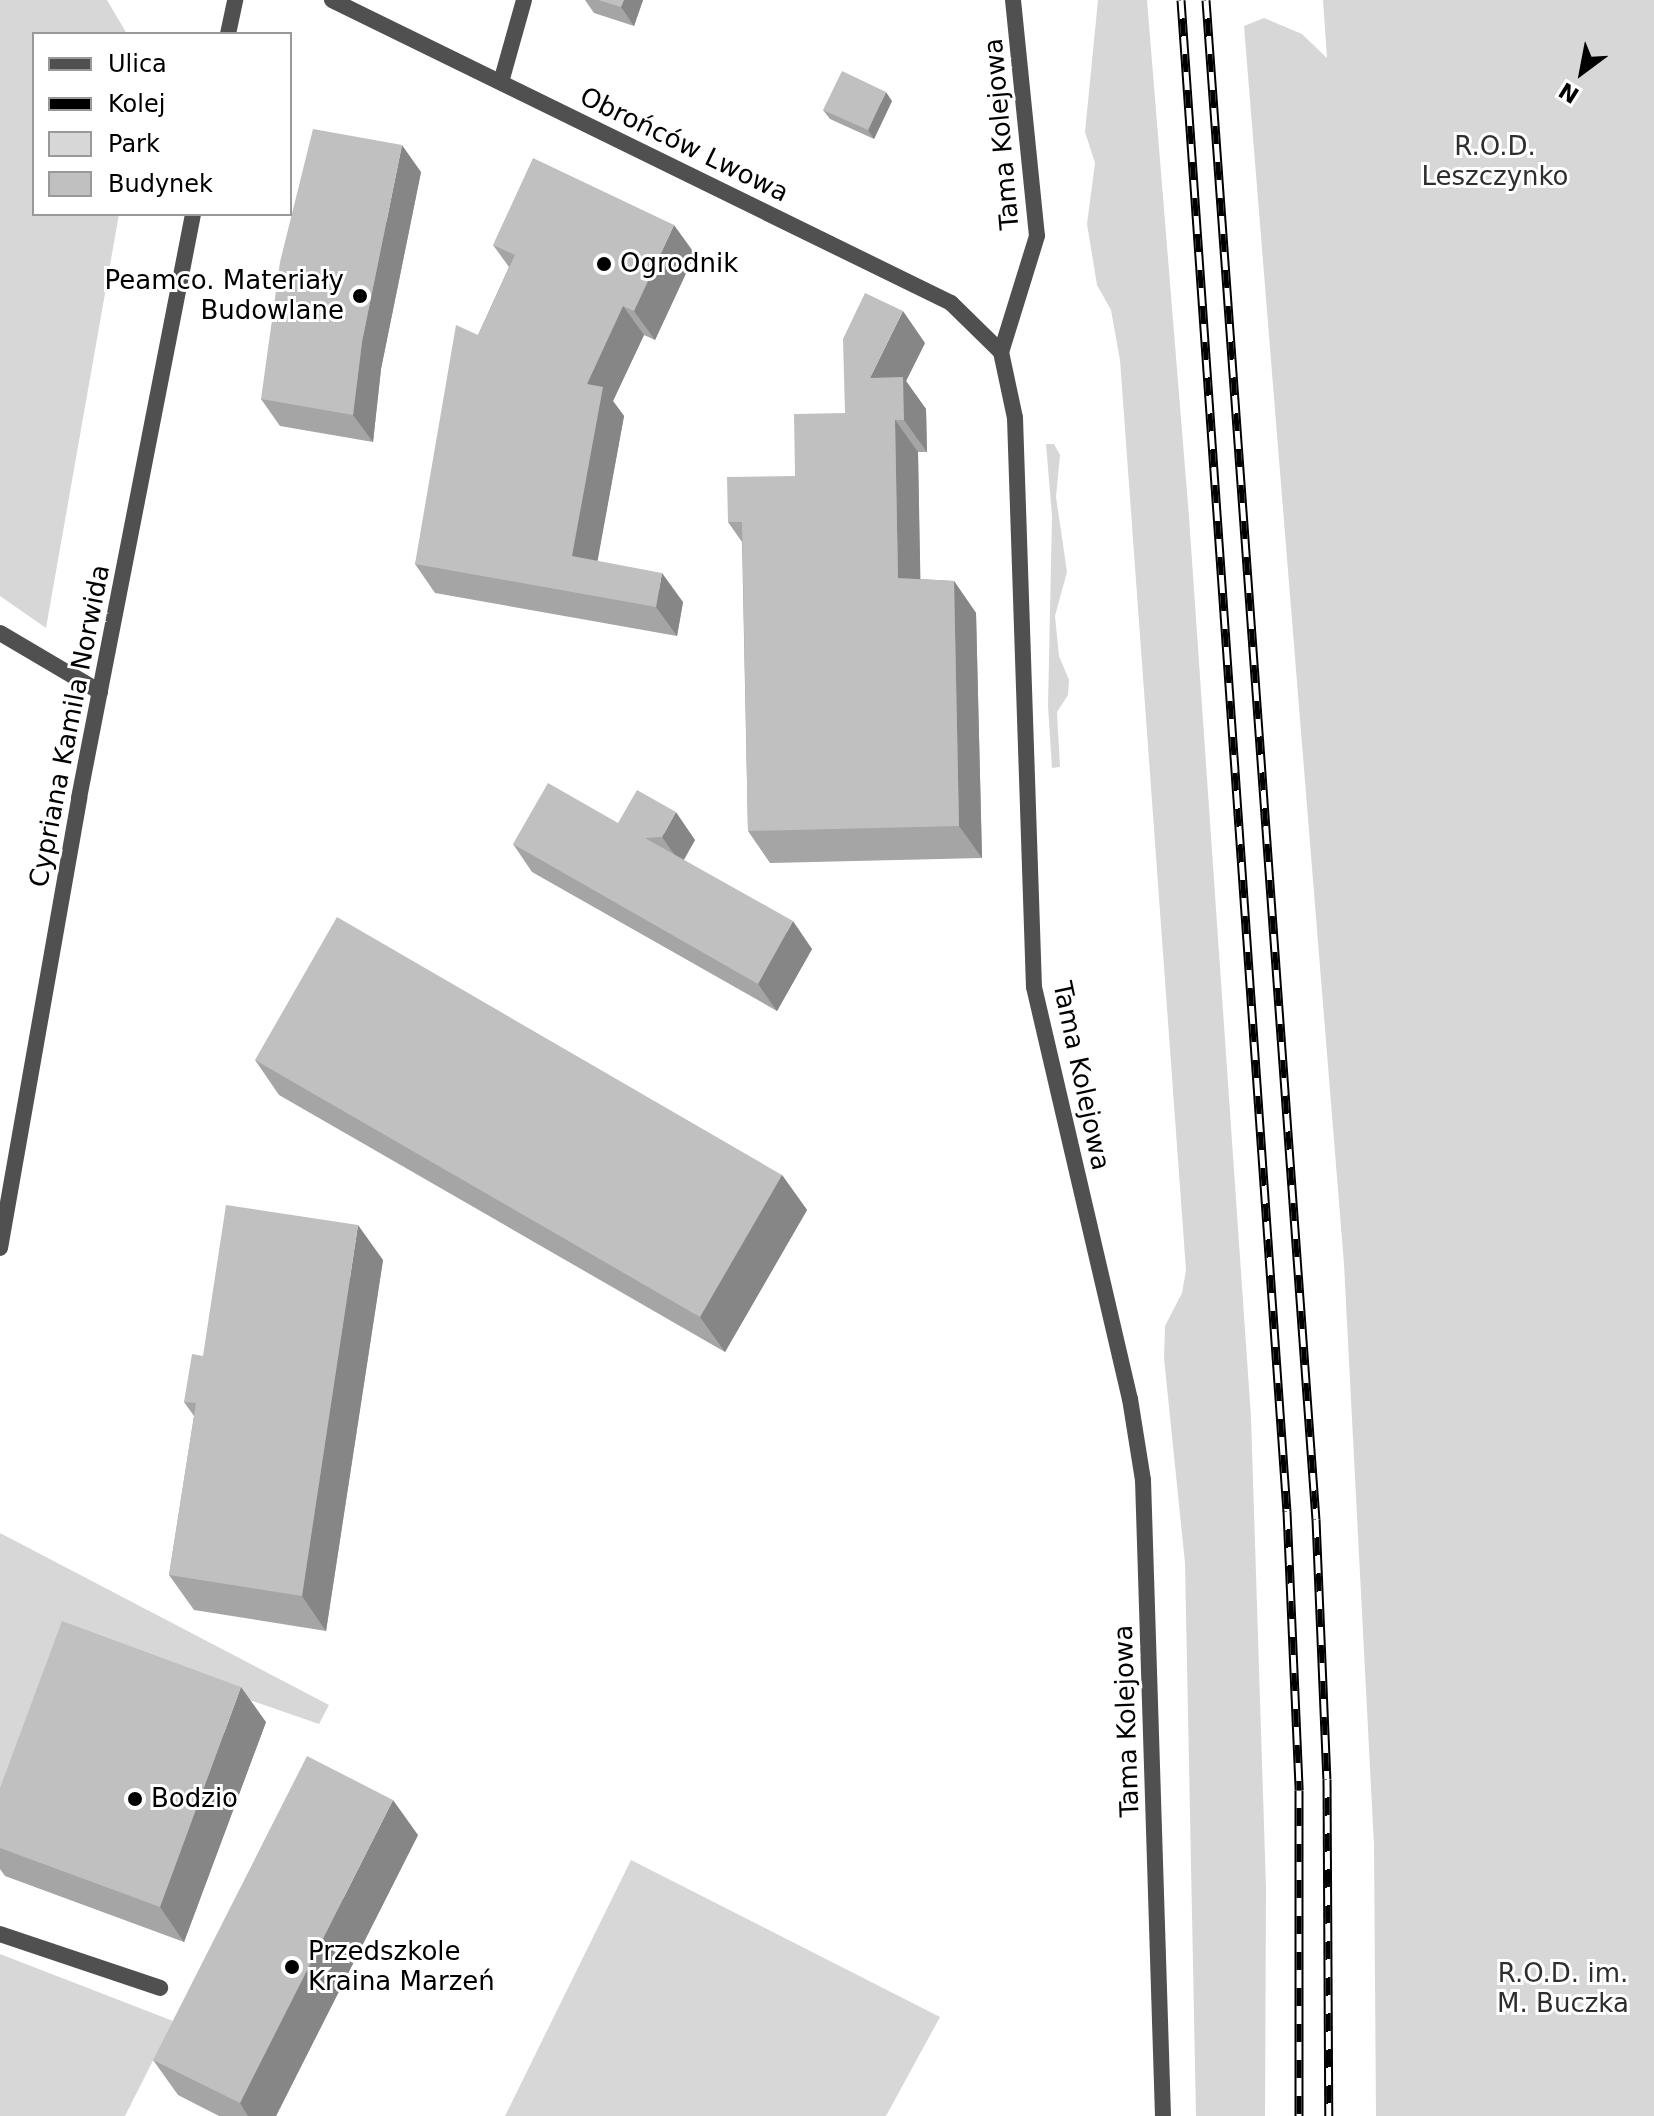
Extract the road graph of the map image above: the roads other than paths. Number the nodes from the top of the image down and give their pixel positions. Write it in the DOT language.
graph roads {
  1 [pos="235,0"];
  2 [pos="332,0"];
  3 [pos="524,0"];
  4 [pos="1013,0"];
  5 [pos="228,32"];
  6 [pos="501,82"];
  7 [pos="193,216"];
  8 [pos="1001,352"];
  9 [pos="0,633"];
  10 [pos="100,692"];
  11 [pos="0,1248"];
  12 [pos="0,1934"];
  13 [pos="160,1988"];
  14 [pos="1163,2116"];
  1 -- 5 [label="street"];
  2 -- 6 [label="street, Obrońców Lwowa"];
  3 -- 6 [label="street"];
  4 -- 8 [label="street, Tama Kolejowa"];
  6 -- 8 [label="street, Obrońców Lwowa"];
  7 -- 10 [label="street, Cypriana Kamila Norwida"];
  8 -- 14 [label="street, Tama Kolejowa"];
  9 -- 10 [label="street"];
  10 -- 11 [label="street, Cypriana Kamila Norwida"];
  12 -- 13 [label="street"];
}
